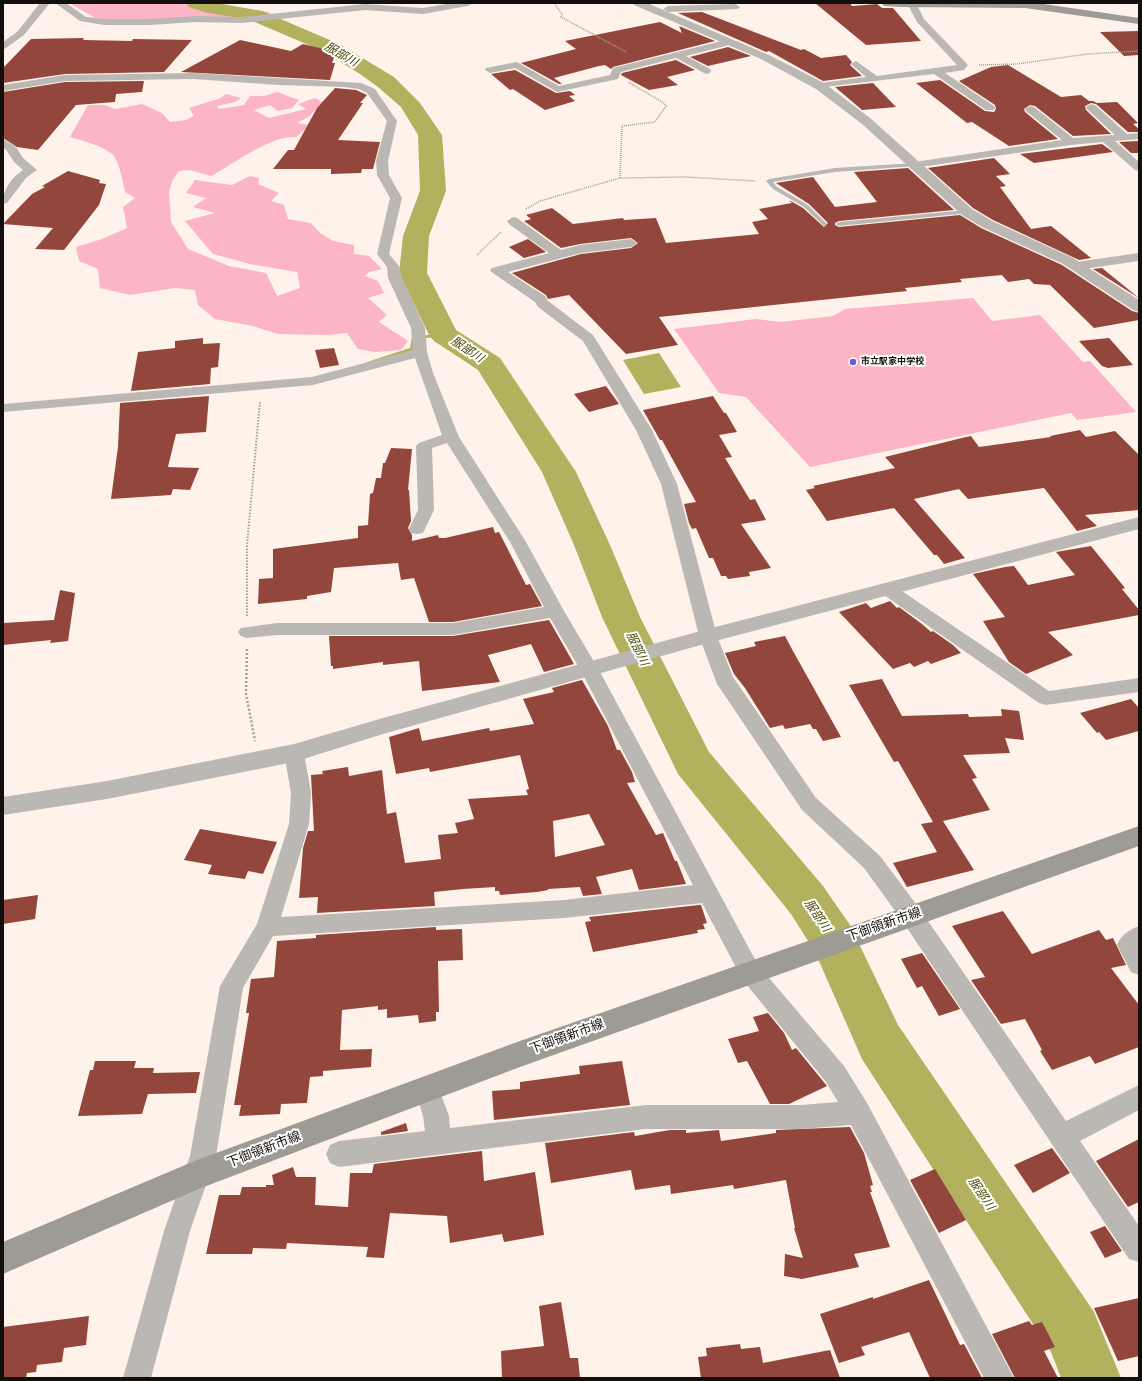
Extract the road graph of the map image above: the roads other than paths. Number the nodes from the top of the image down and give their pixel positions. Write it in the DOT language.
graph roads {
  1 [pos="45,3"];
  2 [pos="60,3"];
  3 [pos="468,3"];
  4 [pos="638,3"];
  5 [pos="885,3"];
  6 [pos="913,5"];
  7 [pos="1043,5"];
  8 [pos="735,7"];
  9 [pos="666,9"];
  10 [pos="1139,21"];
  11 [pos="3,33"];
  12 [pos="21,33"];
  13 [pos="730,42"];
  14 [pos="3,47"];
  15 [pos="677,55"];
  16 [pos="856,64"];
  17 [pos="490,70"];
  18 [pos="706,71"];
  19 [pos="937,72"];
  20 [pos="874,78"];
  21 [pos="820,86"];
  22 [pos="3,88"];
  23 [pos="1091,107"];
  24 [pos="990,108"];
  25 [pos="1030,109"];
  26 [pos="1139,136"];
  27 [pos="1124,137"];
  28 [pos="1106,139"];
  29 [pos="3,142"];
  30 [pos="1071,142"];
  31 [pos="914,165"];
  32 [pos="1139,168"];
  33 [pos="3,200"];
  34 [pos="967,212"];
  35 [pos="514,220"];
  36 [pos="824,224"];
  37 [pos="839,224"];
  38 [pos="631,243"];
  39 [pos="558,254"];
  40 [pos="1139,257"];
  41 [pos="1076,266"];
  42 [pos="1139,307"];
  43 [pos="420,352"];
  44 [pos="3,408"];
  45 [pos="451,437"];
  46 [pos="1139,523"];
  47 [pos="417,529"];
  48 [pos="887,589"];
  49 [pos="555,612"];
  50 [pos="247,632"];
  51 [pos="708,636"];
  52 [pos="590,670"];
  53 [pos="1138,686"];
  54 [pos="294,753"];
  55 [pos="3,806"];
  56 [pos="1139,836"];
  57 [pos="708,893"];
  58 [pos="911,915"];
  59 [pos="267,927"];
  60 [pos="1139,936"];
  61 [pos="1139,965"];
  62 [pos="750,972"];
  63 [pos="427,1089"];
  64 [pos="1139,1097"];
  65 [pos="858,1112"];
  66 [pos="1063,1136"];
  67 [pos="438,1142"];
  68 [pos="339,1154"];
  69 [pos="197,1175"];
  70 [pos="1139,1249"];
  71 [pos="3,1258"];
  72 [pos="137,1378"];
  73 [pos="1000,1378"];
  1 -- 12 [label="street"];
  2 -- 3 [label="street"];
  4 -- 9 [label="street"];
  5 -- 6 [label="main road"];
  6 -- 7 [label="main road"];
  6 -- 19 [label="street"];
  7 -- 10 [label="main road"];
  8 -- 9 [label="street"];
  9 -- 13 [label="street"];
  11 -- 12 [label="street"];
  12 -- 14 [label="street"];
  13 -- 15 [label="street"];
  13 -- 21 [label="street"];
  15 -- 17 [label="street"];
  15 -- 18 [label="street"];
  16 -- 20 [label="street"];
  19 -- 20 [label="street"];
  19 -- 24 [label="street"];
  20 -- 21 [label="street"];
  21 -- 31 [label="street"];
  22 -- 43 [label="street"];
  23 -- 27 [label="street"];
  25 -- 30 [label="street"];
  26 -- 27 [label="street"];
  27 -- 28 [label="street"];
  28 -- 30 [label="street"];
  28 -- 32 [label="street"];
  29 -- 33 [label="street"];
  30 -- 31 [label="street"];
  31 -- 34 [label="street"];
  31 -- 36 [label="lane"];
  34 -- 37 [label="lane"];
  34 -- 41 [label="street"];
  35 -- 39 [label="street"];
  38 -- 39 [label="street"];
  39 -- 51 [label="street"];
  40 -- 41 [label="street"];
  41 -- 42 [label="street"];
  43 -- 44 [label="street"];
  43 -- 45 [label="street"];
  45 -- 47 [label="street"];
  45 -- 49 [label="street"];
  46 -- 48 [label="street"];
  48 -- 51 [label="street"];
  48 -- 53 [label="street"];
  49 -- 50 [label="street"];
  49 -- 52 [label="street"];
  51 -- 52 [label="street"];
  51 -- 58 [label="street"];
  52 -- 54 [label="street"];
  52 -- 57 [label="street"];
  54 -- 55 [label="street"];
  54 -- 59 [label="street"];
  56 -- 58 [label="main road, 下御領新市線"];
  57 -- 59 [label="street"];
  57 -- 62 [label="street"];
  58 -- 62 [label="main road, 下御領新市線"];
  58 -- 66 [label="street"];
  59 -- 69 [label="street"];
  60 -- 61 [label="street"];
  62 -- 63 [label="main road, 下御領新市線"];
  62 -- 65 [label="street"];
  63 -- 67 [label="street"];
  63 -- 69 [label="main road, 下御領新市線"];
  64 -- 66 [label="street"];
  65 -- 67 [label="street"];
  65 -- 73 [label="street"];
  66 -- 70 [label="street"];
  67 -- 68 [label="street"];
  69 -- 71 [label="main road, 下御領新市線"];
  69 -- 72 [label="street"];
}
